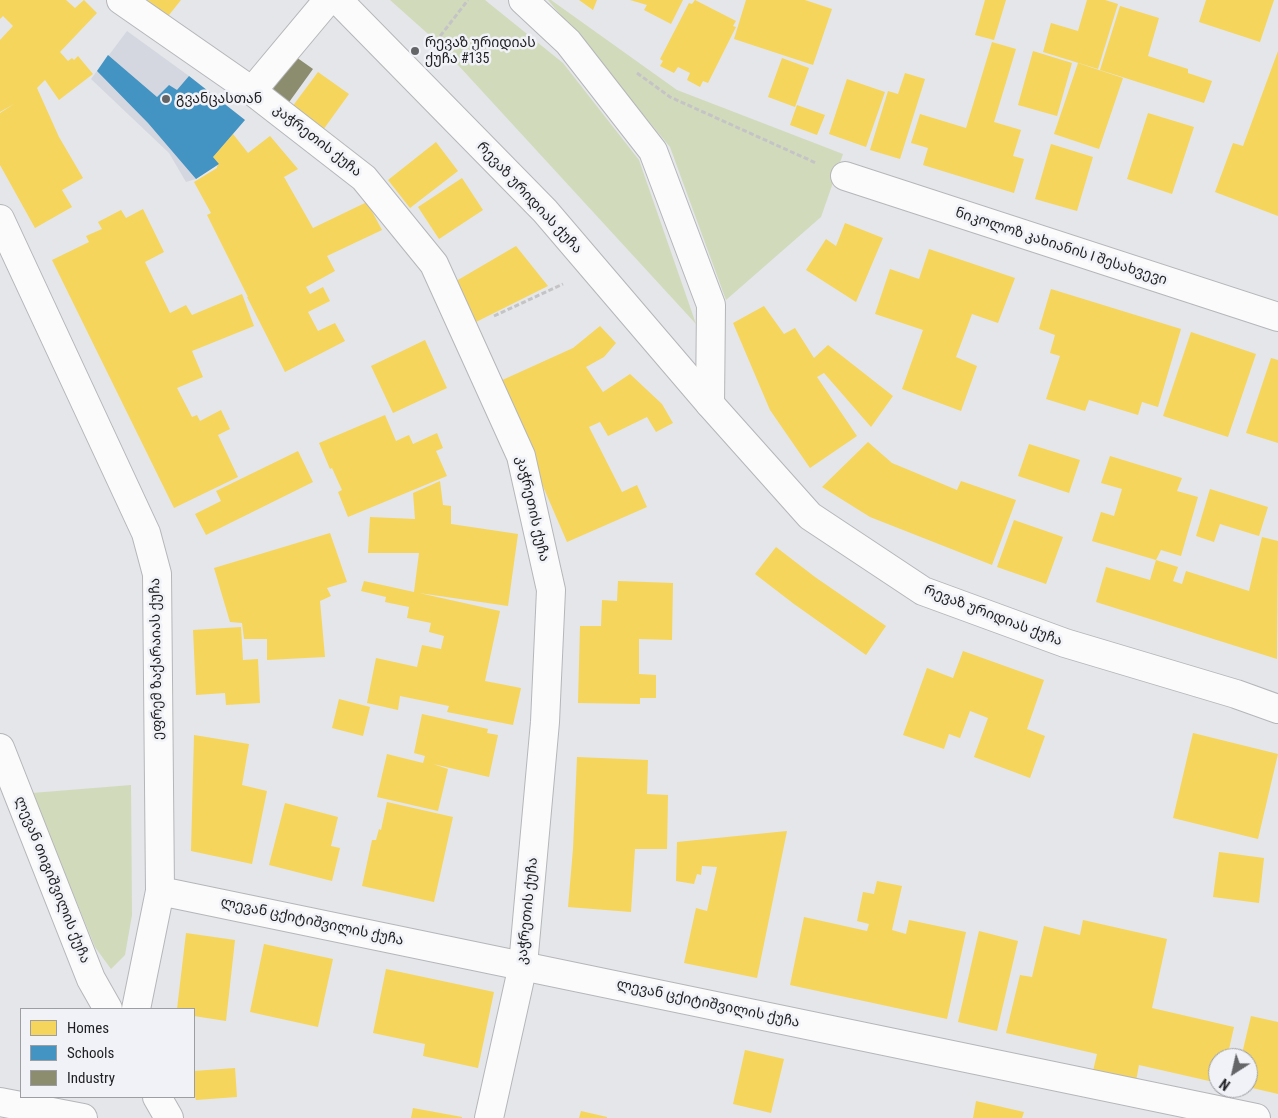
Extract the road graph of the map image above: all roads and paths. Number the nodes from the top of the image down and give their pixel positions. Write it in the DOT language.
graph roads {
  1 [pos="121,0"];
  2 [pos="328,0"];
  3 [pos="338,0"];
  4 [pos="468,0"];
  5 [pos="523,0"];
  6 [pos="436,41"];
  7 [pos="632,69"];
  8 [pos="252,90"];
  9 [pos="845,176"];
  10 [pos="0,219"];
  11 [pos="565,282"];
  12 [pos="1278,317"];
  13 [pos="464,330"];
  14 [pos="710,404"];
  15 [pos="1278,709"];
  16 [pos="0,748"];
  17 [pos="160,891"];
  18 [pos="523,965"];
  19 [pos="107,1008"];
  20 [pos="136,1008"];
  21 [pos="158,1098"];
  22 [pos="0,1102"];
  23 [pos="83,1118"];
  24 [pos="169,1118"];
  25 [pos="489,1118"];
  26 [pos="1256,1118"];
  1 -- 8 [label="street, კაჭრეთის ქუჩა"];
  2 -- 8 [label="street"];
  3 -- 14 [label="street, რევაზ ურიდიას ქუჩა"];
  4 -- 6 [label="path"];
  5 -- 14 [label="street"];
  7 -- 9 [label="path"];
  8 -- 13 [label="street, კაჭრეთის ქუჩა"];
  9 -- 12 [label="street, ნიკოლოზ კახიანის I შესახვევი"];
  10 -- 17 [label="street, ეფრემ ზაქარაიას ქუჩა"];
  11 -- 13 [label="path"];
  13 -- 18 [label="street, კაჭრეთის ქუჩა"];
  14 -- 15 [label="street, რევაზ ურიდიას ქუჩა"];
  16 -- 19 [label="street, ლევან თიგიშვილის ქუჩა"];
  17 -- 18 [label="street, ლევან ცქიტიშვილის ქუჩა"];
  17 -- 20 [label="street, ეფრემ ზაქარაიას ქუჩა"];
  18 -- 25 [label="street, კაჭრეთის ქუჩა"];
  18 -- 26 [label="street, ლევან ცქიტიშვილის ქუჩა"];
  21 -- 24 [label="street"];
  22 -- 23 [label="street"];
}
